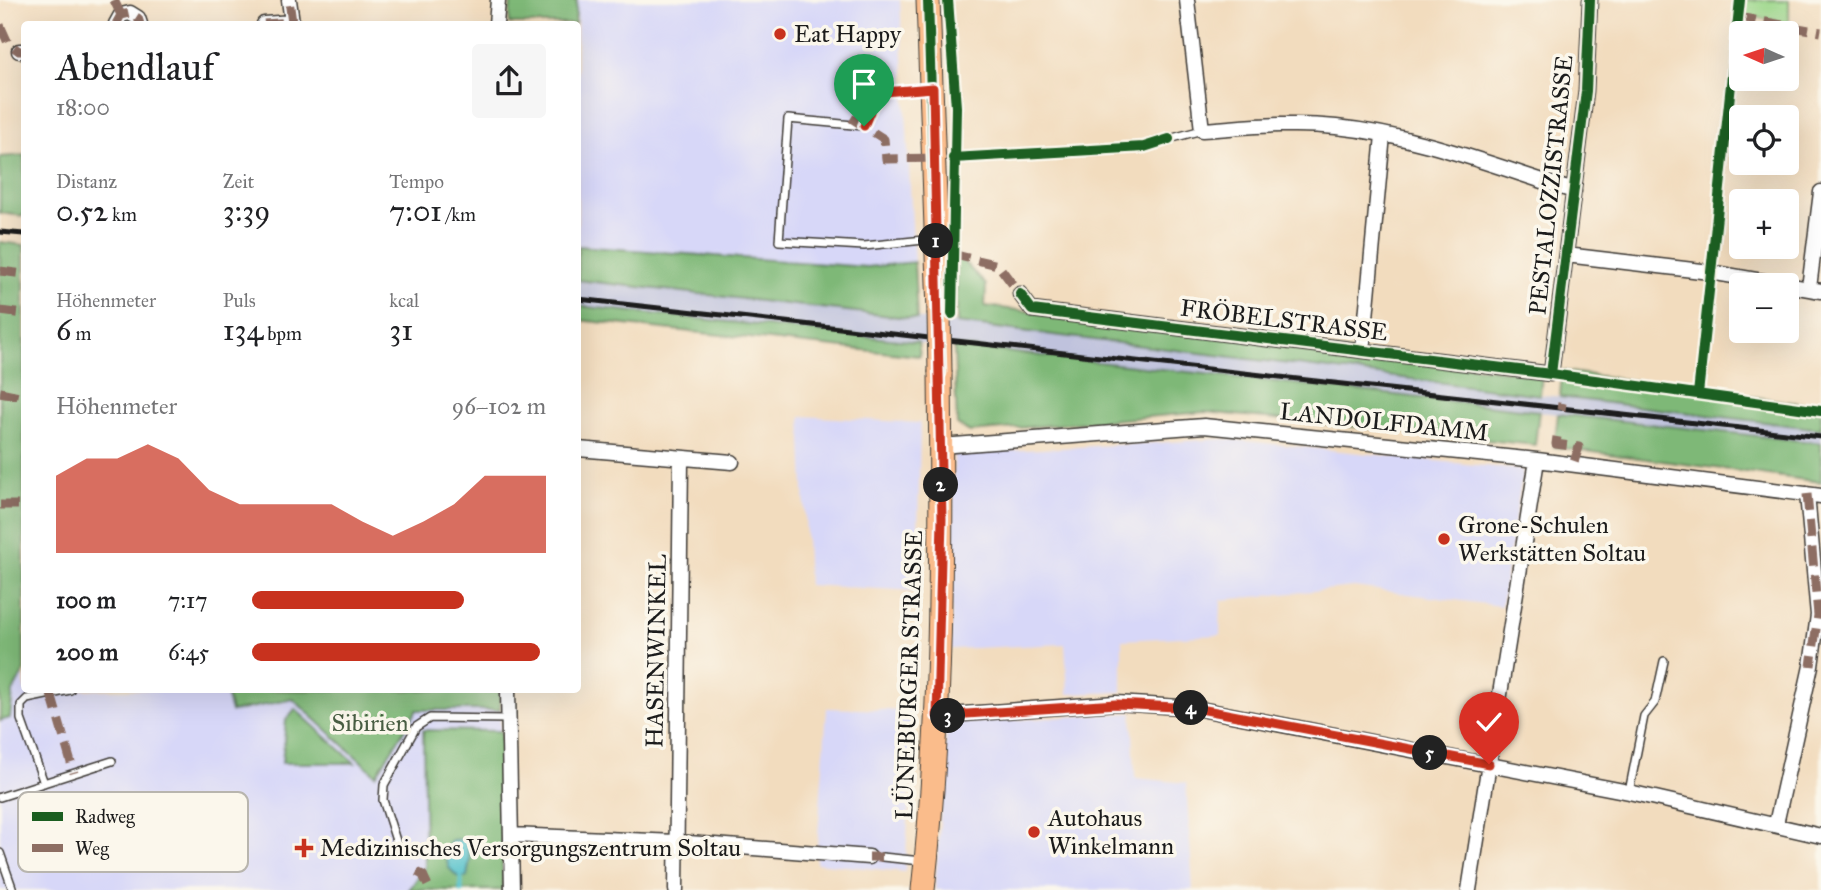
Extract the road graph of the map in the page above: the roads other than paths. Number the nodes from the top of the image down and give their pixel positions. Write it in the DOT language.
graph roads {
  1 [pos="114,0"];
  2 [pos="289,0"];
  3 [pos="498,0"];
  4 [pos="928,0"];
  5 [pos="1187,0"];
  6 [pos="1590,0"];
  7 [pos="119,20"];
  8 [pos="138,21"];
  9 [pos="292,21"];
  10 [pos="496,21"];
  11 [pos="933,88"];
  12 [pos="1202,130"];
  13 [pos="1383,135"];
  14 [pos="1168,139"];
  15 [pos="1574,191"];
  16 [pos="1821,192"];
  17 [pos="936,239"];
  18 [pos="1566,255"];
  19 [pos="1815,290"];
  20 [pos="1020,294"];
  21 [pos="1363,351"];
  22 [pos="1551,374"];
  23 [pos="941,446"];
  24 [pos="581,449"];
  25 [pos="681,460"];
  26 [pos="1537,460"];
  27 [pos="732,463"];
  28 [pos="1814,495"];
  29 [pos="1664,661"];
  30 [pos="56,693"];
  31 [pos="508,693"];
  32 [pos="937,716"];
  33 [pos="508,719"];
  34 [pos="112,761"];
  35 [pos="1489,764"];
  36 [pos="44,783"];
  37 [pos="1629,792"];
  38 [pos="0,797"];
  39 [pos="1776,824"];
  40 [pos="511,835"];
  41 [pos="1821,836"];
  42 [pos="676,842"];
  43 [pos="400,850"];
  44 [pos="0,853"];
  45 [pos="876,857"];
  46 [pos="926,861"];
  47 [pos="13,890"];
  48 [pos="512,890"];
  49 [pos="676,890"];
  50 [pos="923,890"];
  51 [pos="1469,890"];
  1 -- 7 [label="street"];
  2 -- 9 [label="street"];
  3 -- 10 [label="street"];
  4 -- 11 [label="main road, LÜNEBURGER STRASSE"];
  5 -- 12 [label="street"];
  6 -- 15 [label="street, PESTALOZZISTRASSE"];
  7 -- 8 [label="street"];
  11 -- 17 [label="main road, LÜNEBURGER STRASSE"];
  11 -- 17 [label="lane"];
  12 -- 13 [label="street"];
  12 -- 14 [label="lane"];
  13 -- 15 [label="street"];
  13 -- 21 [label="street"];
  15 -- 18 [label="street, PESTALOZZISTRASSE"];
  16 -- 19 [label="street"];
  17 -- 23 [label="main road, LÜNEBURGER STRASSE, bridge"];
  18 -- 19 [label="street"];
  18 -- 22 [label="street, PESTALOZZISTRASSE"];
  20 -- 21 [label="street, FRÖBELSTRASSE"];
  21 -- 22 [label="street, FRÖBELSTRASSE"];
  23 -- 26 [label="street, LANDOLFDAMM"];
  23 -- 32 [label="main road, LÜNEBURGER STRASSE"];
  24 -- 25 [label="street"];
  25 -- 27 [label="street"];
  25 -- 42 [label="street, HASENWINKEL"];
  26 -- 28 [label="street, LANDOLFDAMM"];
  26 -- 35 [label="street"];
  28 -- 39 [label="street"];
  29 -- 37 [label="lane"];
  30 -- 36 [label="lane"];
  31 -- 33 [label="street"];
  32 -- 35 [label="street"];
  32 -- 46 [label="main road, LÜNEBURGER STRASSE"];
  33 -- 40 [label="street"];
  33 -- 43 [label="lane"];
  34 -- 36 [label="lane"];
  35 -- 37 [label="street"];
  35 -- 51 [label="street"];
  36 -- 38 [label="lane"];
  37 -- 39 [label="street"];
  39 -- 41 [label="street"];
  40 -- 42 [label="street"];
  40 -- 48 [label="street"];
  42 -- 45 [label="street"];
  42 -- 49 [label="street, HASENWINKEL"];
  44 -- 47 [label="lane"];
  45 -- 46 [label="lane"];
  46 -- 50 [label="main road, LÜNEBURGER STRASSE"];
}
